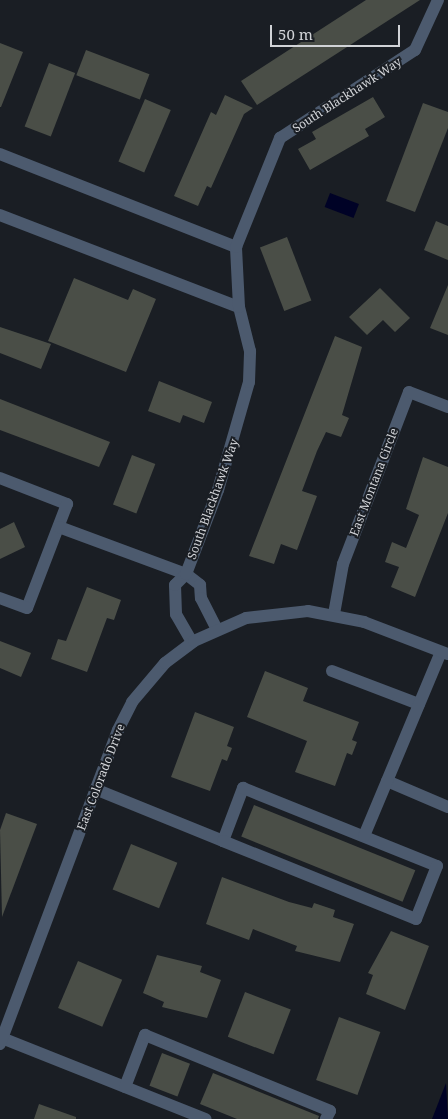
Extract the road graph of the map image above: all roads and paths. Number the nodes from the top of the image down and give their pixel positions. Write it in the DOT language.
graph roads {
  1 [pos="438,0"];
  2 [pos="0,154"];
  3 [pos="0,215"];
  4 [pos="236,247"];
  5 [pos="239,307"];
  6 [pos="448,407"];
  7 [pos="0,478"];
  8 [pos="59,527"];
  9 [pos="186,574"];
  10 [pos="0,598"];
  11 [pos="334,614"];
  12 [pos="217,629"];
  13 [pos="192,642"];
  14 [pos="445,653"];
  15 [pos="332,671"];
  16 [pos="420,704"];
  17 [pos="387,781"];
  18 [pos="95,789"];
  19 [pos="448,807"];
  20 [pos="364,836"];
  21 [pos="223,842"];
  22 [pos="1,1041"];
  23 [pos="125,1087"];
  24 [pos="206,1119"];
  25 [pos="326,1119"];
  1 -- 4 [label="street, South Blackhawk Way"];
  2 -- 4 [label="street"];
  3 -- 5 [label="street"];
  4 -- 5 [label="street, South Blackhawk Way"];
  5 -- 9 [label="street, South Blackhawk Way"];
  6 -- 11 [label="street, East Montana Circle"];
  7 -- 8 [label="street"];
  8 -- 9 [label="street"];
  8 -- 10 [label="street"];
  9 -- 12 [label="street, South Blackhawk Way"];
  9 -- 13 [label="street, South Blackhawk Way"];
  11 -- 12 [label="street, East Colorado Drive"];
  11 -- 14 [label="street, East Colorado Drive"];
  12 -- 13 [label="street, East Colorado Drive"];
  13 -- 18 [label="street, East Colorado Drive"];
  14 -- 16 [label="street"];
  15 -- 16 [label="street"];
  16 -- 17 [label="street"];
  17 -- 19 [label="street"];
  17 -- 20 [label="street"];
  18 -- 21 [label="street"];
  18 -- 22 [label="street, East Colorado Drive"];
  20 -- 21 [label="street"];
  20 -- 21 [label="street"];
  22 -- 23 [label="street"];
  23 -- 24 [label="street"];
  23 -- 25 [label="street"];
}
